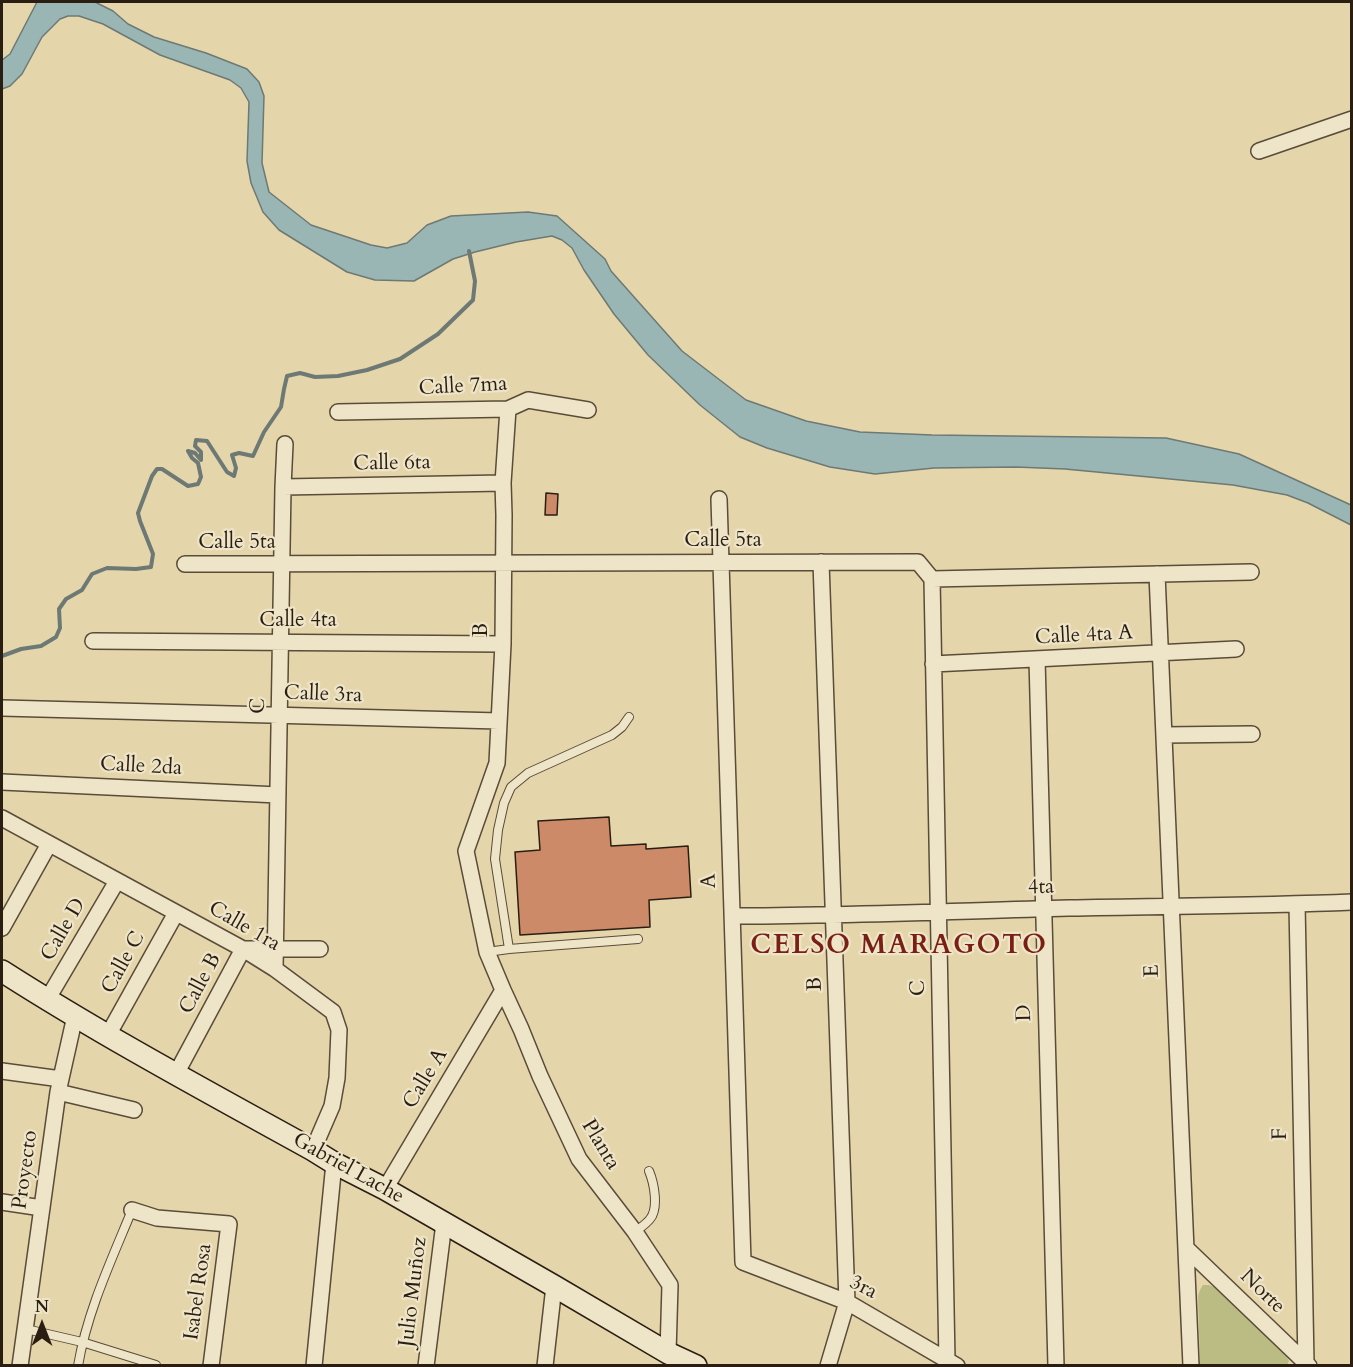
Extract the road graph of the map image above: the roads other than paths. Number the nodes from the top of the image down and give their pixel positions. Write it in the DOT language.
graph roads {
  1 [pos="1352,119"];
  2 [pos="1259,151"];
  3 [pos="508,409"];
  4 [pos="588,410"];
  5 [pos="338,412"];
  6 [pos="285,444"];
  7 [pos="503,483"];
  8 [pos="283,486"];
  9 [pos="719,499"];
  10 [pos="721,562"];
  11 [pos="821,562"];
  12 [pos="282,563"];
  13 [pos="503,563"];
  14 [pos="185,564"];
  15 [pos="1251,572"];
  16 [pos="1157,574"];
  17 [pos="932,579"];
  18 [pos="93,641"];
  19 [pos="281,642"];
  20 [pos="503,644"];
  21 [pos="1236,650"];
  22 [pos="1161,653"];
  23 [pos="1036,659"];
  24 [pos="933,664"];
  25 [pos="2,708"];
  26 [pos="280,715"];
  27 [pos="629,717"];
  28 [pos="499,721"];
  29 [pos="1252,734"];
  30 [pos="1164,735"];
  31 [pos="2,782"];
  32 [pos="278,795"];
  33 [pos="2,819"];
  34 [pos="49,844"];
  35 [pos="117,881"];
  36 [pos="1352,902"];
  37 [pos="1298,904"];
  38 [pos="1172,906"];
  39 [pos="1043,909"];
  40 [pos="938,912"];
  41 [pos="177,913"];
  42 [pos="732,916"];
  43 [pos="834,916"];
  44 [pos="2,928"];
  45 [pos="638,939"];
  46 [pos="243,948"];
  47 [pos="275,948"];
  48 [pos="320,949"];
  49 [pos="509,949"];
  50 [pos="487,952"];
  51 [pos="275,969"];
  52 [pos="2,970"];
  53 [pos="503,990"];
  54 [pos="47,1000"];
  55 [pos="75,1016"];
  56 [pos="108,1035"];
  57 [pos="2,1071"];
  58 [pos="176,1074"];
  59 [pos="59,1085"];
  60 [pos="134,1110"];
  61 [pos="312,1150"];
  62 [pos="334,1163"];
  63 [pos="649,1171"];
  64 [pos="385,1189"];
  65 [pos="2,1202"];
  66 [pos="42,1208"];
  67 [pos="132,1210"];
  68 [pos="444,1223"];
  69 [pos="635,1232"];
  70 [pos="1186,1248"];
  71 [pos="743,1262"];
  72 [pos="554,1286"];
  73 [pos="847,1302"];
  74 [pos="26,1329"];
  75 [pos="82,1342"];
  76 [pos="667,1359"];
  77 [pos="952,1363"];
  78 [pos="1306,1364"];
  79 [pos="20,1365"];
  80 [pos="78,1365"];
  81 [pos="156,1365"];
  82 [pos="211,1365"];
  83 [pos="314,1365"];
  84 [pos="426,1365"];
  85 [pos="545,1365"];
  86 [pos="696,1365"];
  87 [pos="828,1365"];
  88 [pos="1056,1365"];
  89 [pos="1191,1365"];
  1 -- 2 [label="street"];
  3 -- 4 [label="street, Calle 7ma"];
  3 -- 5 [label="street, Calle 7ma"];
  3 -- 7 [label="street, B"];
  6 -- 8 [label="street, C"];
  7 -- 8 [label="street, Calle 6ta"];
  7 -- 13 [label="street, B"];
  8 -- 12 [label="street, C"];
  9 -- 10 [label="street, A"];
  10 -- 11 [label="street, Calle 5ta"];
  10 -- 13 [label="street, Calle 5ta"];
  10 -- 42 [label="street, A"];
  11 -- 17 [label="street, Calle 5ta"];
  11 -- 43 [label="street, B"];
  12 -- 13 [label="street, Calle 5ta"];
  12 -- 14 [label="street, Calle 5ta"];
  12 -- 19 [label="street, C"];
  13 -- 20 [label="street, B"];
  15 -- 16 [label="street"];
  16 -- 17 [label="street"];
  16 -- 22 [label="street, E"];
  17 -- 24 [label="street, C"];
  18 -- 19 [label="street, Calle 4ta"];
  19 -- 20 [label="street, Calle 4ta"];
  19 -- 26 [label="street, C"];
  20 -- 28 [label="street, B"];
  21 -- 22 [label="street, Calle 4ta A"];
  22 -- 23 [label="street, Calle 4ta A"];
  22 -- 30 [label="street, E"];
  23 -- 24 [label="street, Calle 4ta A"];
  23 -- 39 [label="street, D"];
  24 -- 40 [label="street, C"];
  25 -- 26 [label="street, Calle 3ra"];
  26 -- 28 [label="street, Calle 3ra"];
  26 -- 32 [label="street, C"];
  27 -- 49 [label="lane"];
  28 -- 50 [label="street, B"];
  29 -- 30 [label="street"];
  30 -- 38 [label="street, E"];
  31 -- 32 [label="street, Calle 2da"];
  32 -- 47 [label="street, C"];
  33 -- 34 [label="street, Calle 1ra"];
  34 -- 35 [label="street, Calle 1ra"];
  34 -- 44 [label="street"];
  35 -- 41 [label="street, Calle 1ra"];
  35 -- 54 [label="street, Calle D"];
  36 -- 37 [label="street, 4ta"];
  37 -- 38 [label="street, 4ta"];
  37 -- 78 [label="street, F"];
  38 -- 39 [label="street, 4ta"];
  38 -- 70 [label="street, E"];
  39 -- 40 [label="street, 4ta"];
  39 -- 88 [label="street, D"];
  40 -- 43 [label="street, 4ta"];
  40 -- 77 [label="street, C"];
  41 -- 46 [label="street, Calle 1ra"];
  41 -- 56 [label="street, Calle C"];
  42 -- 43 [label="street, 4ta"];
  42 -- 71 [label="street, A"];
  43 -- 73 [label="street, B"];
  45 -- 49 [label="lane"];
  46 -- 47 [label="street, Calle B"];
  46 -- 51 [label="street, Calle 1ra"];
  46 -- 58 [label="street, Calle B"];
  47 -- 48 [label="street, Calle B"];
  47 -- 51 [label="street, C"];
  49 -- 50 [label="lane"];
  50 -- 53 [label="street, Planta"];
  51 -- 61 [label="street, Calle 1ra"];
  52 -- 54 [label="street, Gabriel Lache"];
  53 -- 64 [label="street, Calle A"];
  53 -- 69 [label="street, Planta"];
  54 -- 55 [label="street, Gabriel Lache"];
  55 -- 56 [label="street, Gabriel Lache"];
  55 -- 59 [label="street, Proyecto"];
  56 -- 58 [label="street, Gabriel Lache"];
  57 -- 59 [label="street"];
  58 -- 61 [label="street, Gabriel Lache"];
  59 -- 60 [label="street"];
  59 -- 66 [label="street, Proyecto"];
  61 -- 62 [label="street, Gabriel Lache"];
  62 -- 64 [label="street, Gabriel Lache"];
  62 -- 83 [label="street"];
  63 -- 69 [label="lane"];
  64 -- 68 [label="street, Gabriel Lache"];
  65 -- 66 [label="street"];
  66 -- 74 [label="street, Proyecto"];
  67 -- 75 [label="lane"];
  67 -- 82 [label="street, Isabel Rosa"];
  68 -- 72 [label="street, Gabriel Lache"];
  68 -- 84 [label="street, Julio Muñoz"];
  69 -- 76 [label="street, Planta"];
  70 -- 78 [label="street, Norte"];
  70 -- 89 [label="street, E"];
  71 -- 73 [label="street, 3ra"];
  72 -- 76 [label="street, Gabriel Lache"];
  72 -- 85 [label="street"];
  73 -- 77 [label="street, 3ra"];
  73 -- 87 [label="street, B"];
  74 -- 75 [label="lane"];
  74 -- 79 [label="street, Proyecto"];
  75 -- 80 [label="lane"];
  75 -- 81 [label="lane"];
  76 -- 86 [label="street, Gabriel Lache"];
}
